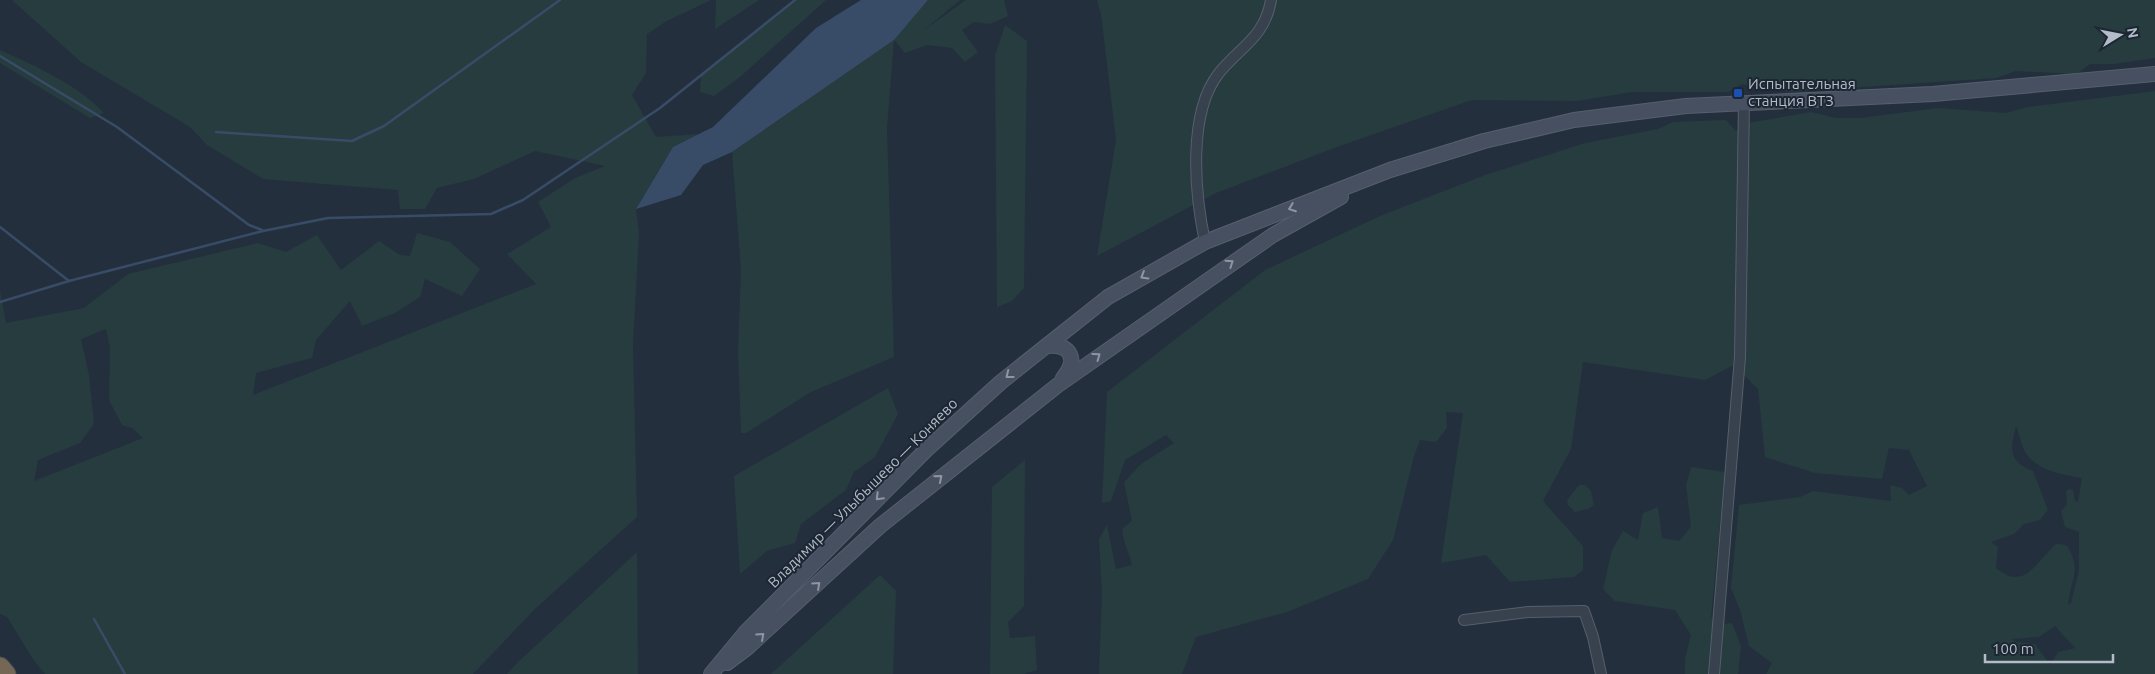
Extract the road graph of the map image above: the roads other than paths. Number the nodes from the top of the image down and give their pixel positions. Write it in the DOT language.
graph roads {
  1 [pos="1270,0"];
  2 [pos="2155,74"];
  3 [pos="1744,102"];
  4 [pos="1436,157"];
  5 [pos="1205,242"];
  6 [pos="1048,346"];
  7 [pos="1058,384"];
  8 [pos="1464,620"];
  9 [pos="0,667"];
  10 [pos="6,674"];
  11 [pos="712,674"];
  12 [pos="1601,674"];
  13 [pos="1714,674"];
  1 -- 5 [label="street"];
  2 -- 3 [label="main road, Владимир — Улыбышево — Коняево"];
  3 -- 4 [label="main road, Владимир — Улыбышево — Коняево"];
  3 -- 13 [label="street"];
  4 -- 5 [label="main road, Владимир — Улыбышево — Коняево, one-way"];
  7 -- 4 [label="main road, Владимир — Улыбышево — Коняево, one-way"];
  5 -- 6 [label="main road, Владимир — Улыбышево — Коняево, one-way"];
  6 -- 7 [label="main road, Владимир — Улыбышево — Коняево"];
  6 -- 11 [label="main road, Владимир — Улыбышево — Коняево, one-way"];
  11 -- 7 [label="main road, Владимир — Улыбышево — Коняево, one-way"];
  8 -- 12 [label="street"];
  9 -- 10 [label="highway"];
}
